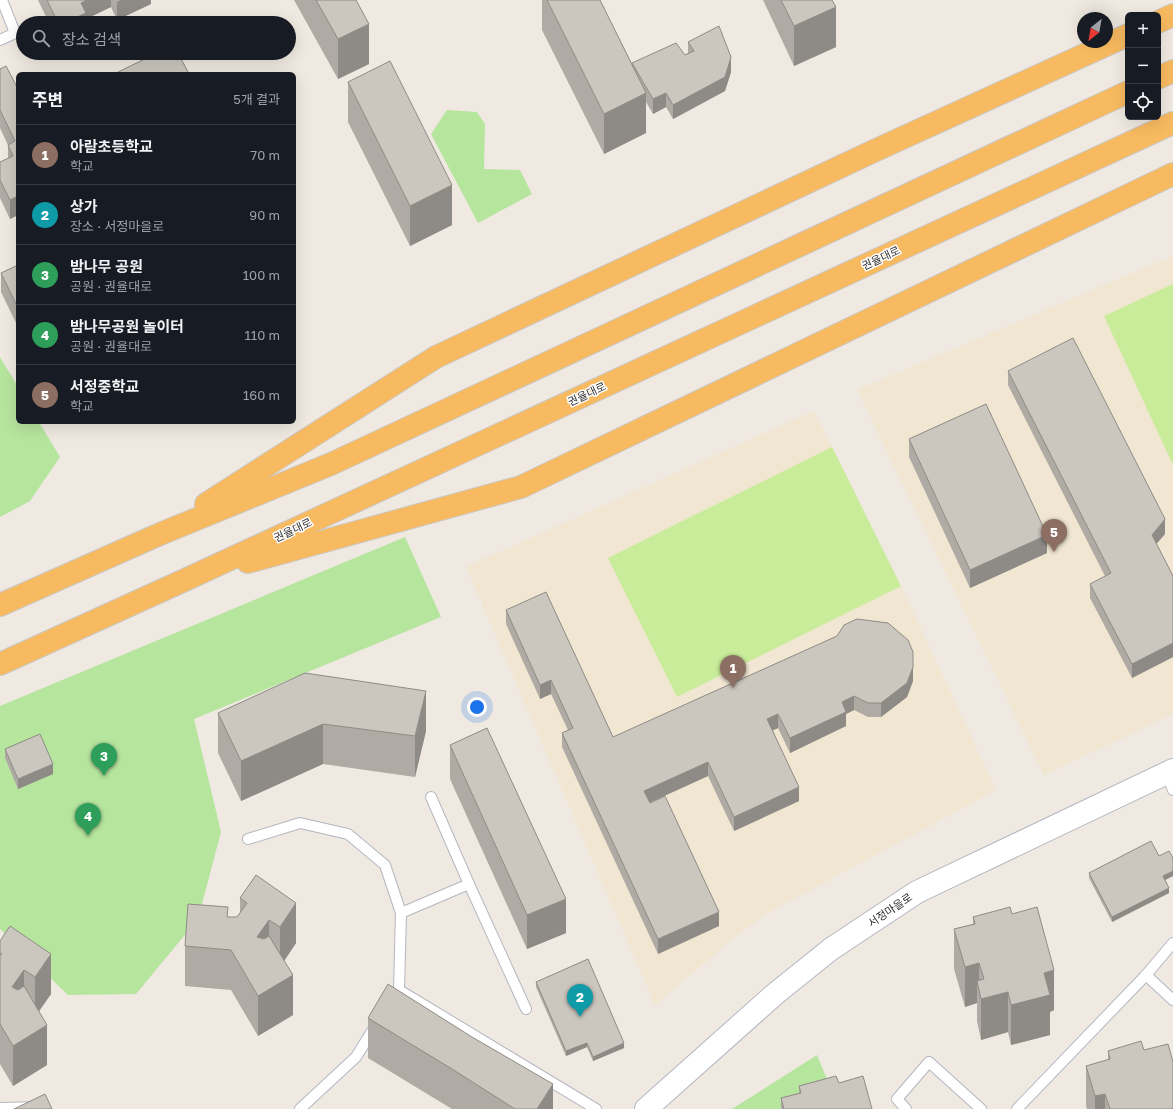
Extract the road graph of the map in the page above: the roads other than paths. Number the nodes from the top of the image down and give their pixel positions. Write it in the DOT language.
graph roads {
  1 [pos="2,0"];
  2 [pos="1173,15"];
  3 [pos="1161,21"];
  4 [pos="1125,36"];
  5 [pos="0,40"];
  6 [pos="1173,71"];
  7 [pos="1161,77"];
  8 [pos="1125,93"];
  9 [pos="1173,123"];
  10 [pos="1173,174"];
  11 [pos="160,534"];
  12 [pos="187,578"];
  13 [pos="0,605"];
  14 [pos="0,664"];
  15 [pos="1171,778"];
  16 [pos="431,797"];
  17 [pos="248,839"];
  18 [pos="468,884"];
  19 [pos="401,913"];
  20 [pos="1173,943"];
  21 [pos="1146,975"];
  22 [pos="400,990"];
  23 [pos="1173,1000"];
  24 [pos="388,1008"];
  25 [pos="526,1009"];
  26 [pos="380,1020"];
  27 [pos="0,1108"];
  28 [pos="45,1109"];
  29 [pos="300,1109"];
  30 [pos="596,1109"];
  31 [pos="646,1109"];
  32 [pos="906,1109"];
  33 [pos="981,1109"];
  34 [pos="1017,1109"];
  1 -- 5 [label="lane"];
  2 -- 3 [label="highway"];
  4 -- 11 [label="highway"];
  6 -- 7 [label="highway"];
  8 -- 11 [label="highway"];
  9 -- 12 [label="highway, 권율대로"];
  10 -- 12 [label="highway"];
  11 -- 13 [label="highway"];
  12 -- 14 [label="highway, 권율대로"];
  15 -- 31 [label="main road, 서정마을로"];
  16 -- 18 [label="lane"];
  17 -- 19 [label="lane"];
  18 -- 19 [label="lane"];
  18 -- 25 [label="lane"];
  19 -- 22 [label="lane"];
  20 -- 21 [label="lane"];
  21 -- 23 [label="lane"];
  21 -- 34 [label="lane"];
  22 -- 24 [label="lane"];
  22 -- 30 [label="lane"];
  26 -- 29 [label="lane"];
  27 -- 28 [label="lane"];
  32 -- 33 [label="lane"];
}
